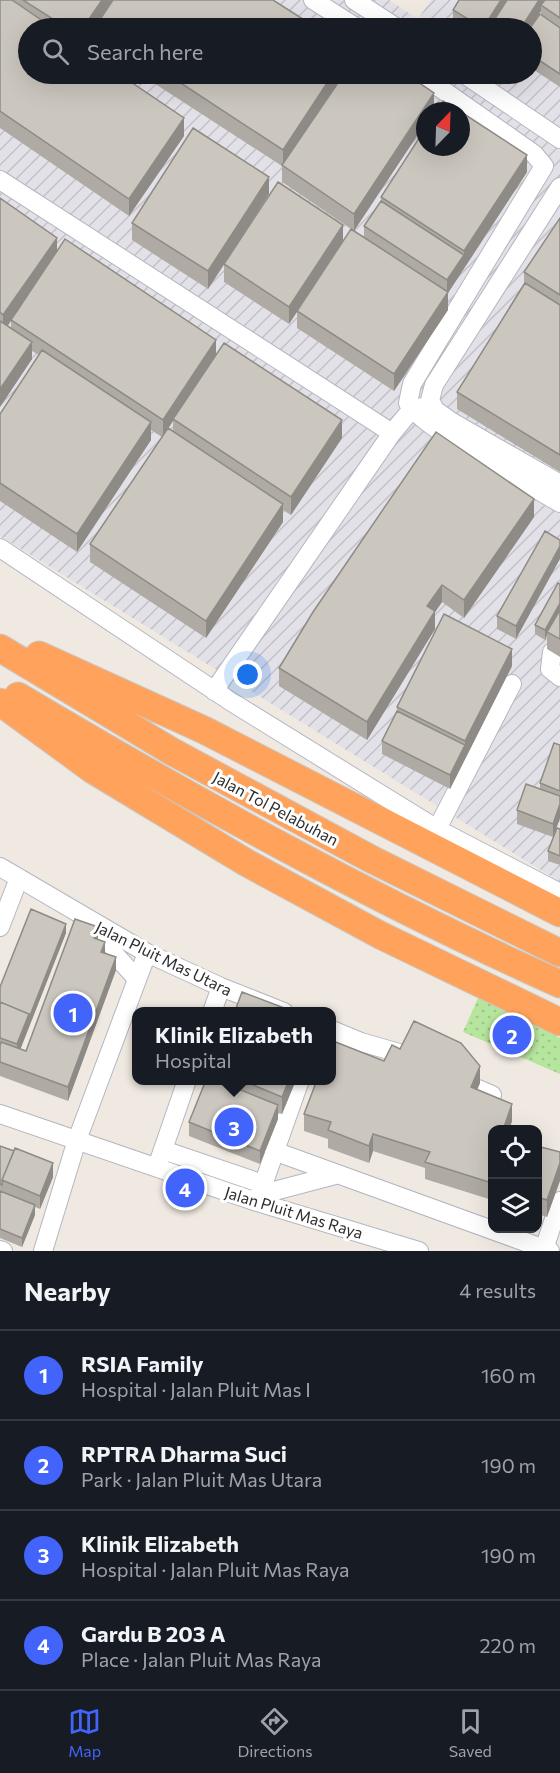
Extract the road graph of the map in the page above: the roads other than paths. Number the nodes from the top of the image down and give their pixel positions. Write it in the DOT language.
graph roads {
  1 [pos="313,0"];
  2 [pos="354,0"];
  3 [pos="341,18"];
  4 [pos="382,18"];
  5 [pos="434,84"];
  6 [pos="479,84"];
  7 [pos="560,139"];
  8 [pos="560,150"];
  9 [pos="543,162"];
  10 [pos="0,180"];
  11 [pos="560,187"];
  12 [pos="431,403"];
  13 [pos="412,410"];
  14 [pos="392,433"];
  15 [pos="560,484"];
  16 [pos="560,503"];
  17 [pos="0,548"];
  18 [pos="0,637"];
  19 [pos="0,648"];
  20 [pos="552,652"];
  21 [pos="560,677"];
  22 [pos="512,684"];
  23 [pos="0,686"];
  24 [pos="214,691"];
  25 [pos="0,702"];
  26 [pos="437,829"];
  27 [pos="0,867"];
  28 [pos="19,878"];
  29 [pos="560,893"];
  30 [pos="560,913"];
  31 [pos="79,915"];
  32 [pos="0,927"];
  33 [pos="147,953"];
  34 [pos="560,953"];
  35 [pos="137,979"];
  36 [pos="560,984"];
  37 [pos="221,987"];
  38 [pos="214,1007"];
  39 [pos="274,1007"];
  40 [pos="560,1022"];
  41 [pos="336,1032"];
  42 [pos="406,1055"];
  43 [pos="185,1085"];
  44 [pos="298,1085"];
  45 [pos="0,1114"];
  46 [pos="78,1140"];
  47 [pos="163,1150"];
  48 [pos="274,1151"];
  49 [pos="156,1168"];
  50 [pos="335,1175"];
  51 [pos="260,1193"];
  52 [pos="560,1201"];
  53 [pos="541,1249"];
  54 [pos="43,1251"];
  55 [pos="419,1251"];
  1 -- 3 [label="street"];
  2 -- 4 [label="street"];
  5 -- 9 [label="street"];
  6 -- 7 [label="street"];
  8 -- 9 [label="street"];
  9 -- 13 [label="street"];
  10 -- 14 [label="street"];
  11 -- 12 [label="street"];
  12 -- 13 [label="street"];
  12 -- 15 [label="street"];
  13 -- 14 [label="street"];
  13 -- 16 [label="street"];
  14 -- 24 [label="street"];
  17 -- 24 [label="street"];
  18 -- 30 [label="highway"];
  19 -- 34 [label="highway, Jalan Tol Pelabuhan"];
  20 -- 21 [label="street"];
  22 -- 26 [label="street"];
  23 -- 36 [label="highway, Jalan Tol Pelabuhan"];
  24 -- 26 [label="street"];
  25 -- 40 [label="highway"];
  26 -- 29 [label="street"];
  27 -- 28 [label="street, Jalan Pluit Mas Utara"];
  28 -- 31 [label="street, Jalan Pluit Mas Utara"];
  28 -- 32 [label="street"];
  31 -- 33 [label="street, Jalan Pluit Mas Utara"];
  31 -- 35 [label="street, Jalan Pluit Mas Utara"];
  33 -- 35 [label="street"];
  33 -- 37 [label="street, Jalan Pluit Mas Utara"];
  35 -- 46 [label="street"];
  37 -- 38 [label="street"];
  37 -- 39 [label="street, Jalan Pluit Mas Utara"];
  41 -- 42 [label="street"];
  43 -- 47 [label="street"];
  44 -- 48 [label="street"];
  45 -- 46 [label="street, Jalan Pluit Mas Raya"];
  46 -- 49 [label="street, Jalan Pluit Mas Raya"];
  46 -- 54 [label="street"];
  47 -- 49 [label="street"];
  47 -- 51 [label="street"];
  48 -- 50 [label="street"];
  48 -- 51 [label="street"];
  49 -- 51 [label="street, Jalan Pluit Mas Raya"];
  50 -- 51 [label="street"];
  50 -- 53 [label="street"];
  51 -- 55 [label="street, Jalan Pluit Mas Raya"];
  52 -- 53 [label="street"];
}
